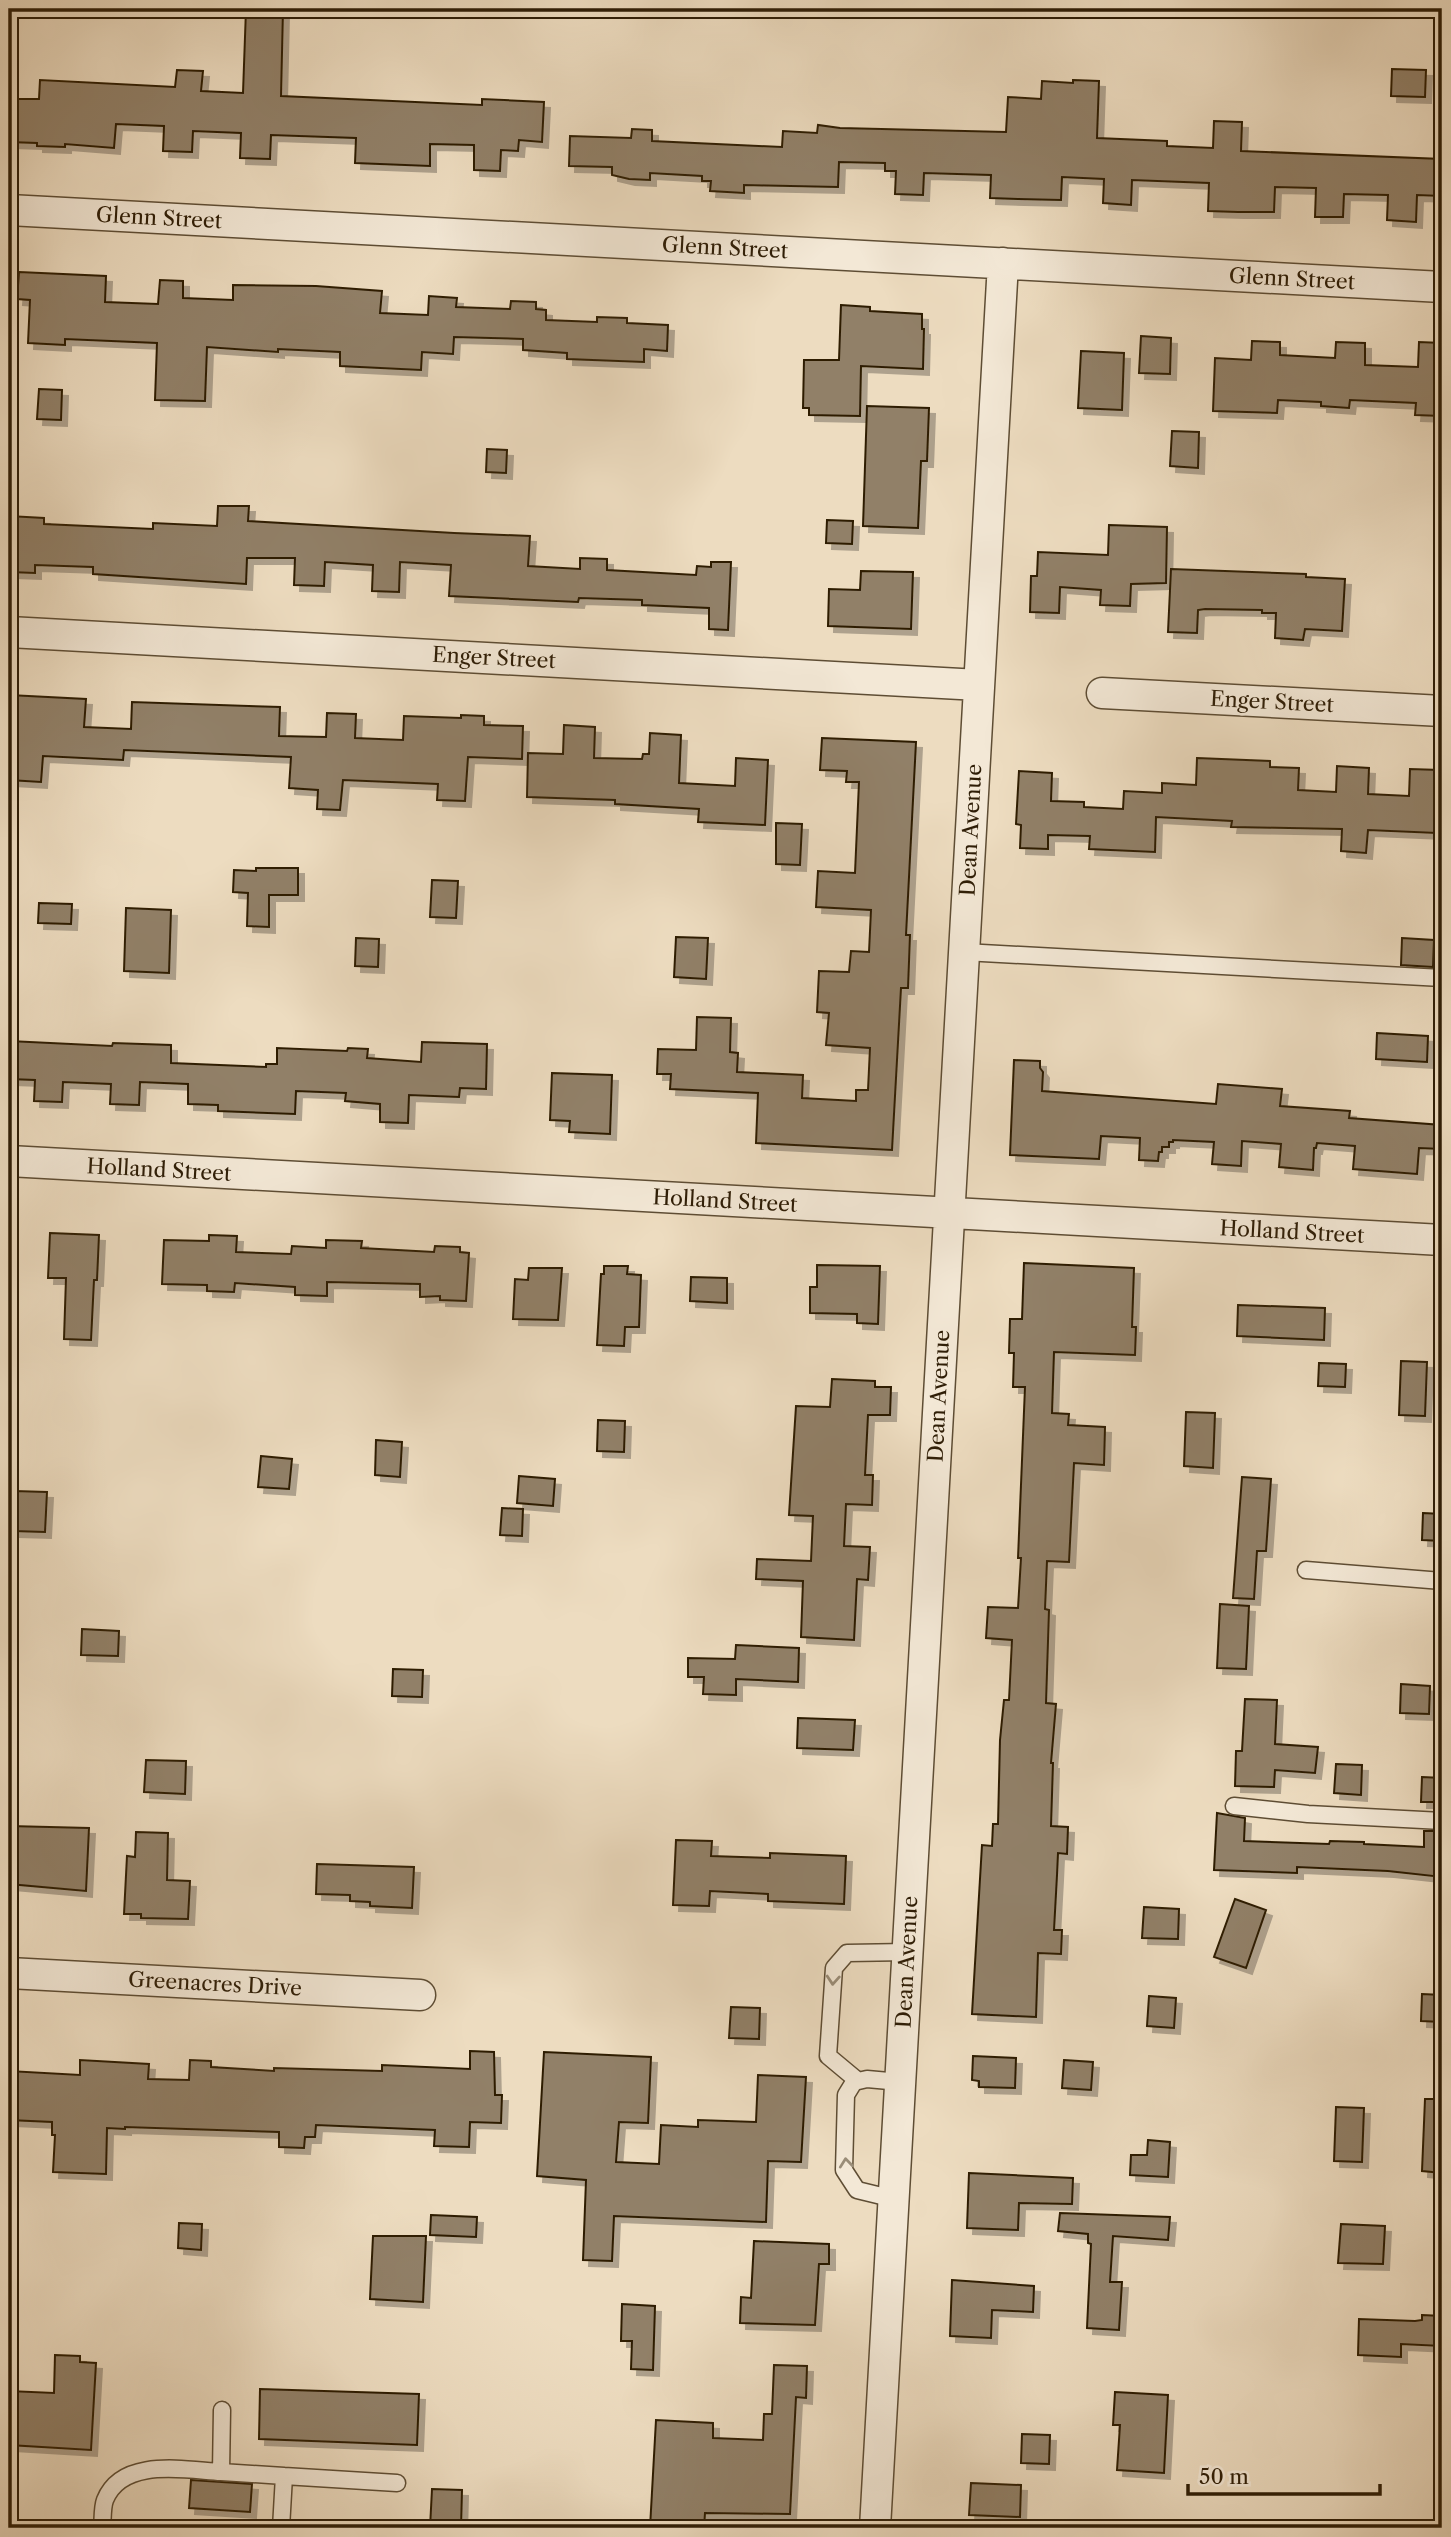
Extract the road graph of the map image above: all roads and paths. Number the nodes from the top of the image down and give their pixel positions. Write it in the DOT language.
graph roads {
  1 [pos="9,210"];
  2 [pos="1003,263"];
  3 [pos="1442,287"];
  4 [pos="9,632"];
  5 [pos="979,685"];
  6 [pos="1102,693"];
  7 [pos="1442,711"];
  8 [pos="964,952"];
  9 [pos="1442,978"];
  10 [pos="9,1161"];
  11 [pos="949,1213"];
  12 [pos="1442,1240"];
  13 [pos="1306,1570"];
  14 [pos="1442,1581"];
  15 [pos="1234,1806"];
  16 [pos="1442,1821"];
  17 [pos="908,1952"];
  18 [pos="9,1973"];
  19 [pos="420,1995"];
  20 [pos="858,2081"];
  21 [pos="900,2082"];
  22 [pos="894,2199"];
  23 [pos="222,2410"];
  24 [pos="221,2472"];
  25 [pos="284,2476"];
  26 [pos="397,2483"];
  27 [pos="102,2528"];
  28 [pos="281,2528"];
  29 [pos="875,2528"];
  1 -- 2 [label="street, Glenn Street"];
  2 -- 3 [label="street, Glenn Street"];
  2 -- 5 [label="street, Dean Avenue"];
  4 -- 5 [label="street, Enger Street"];
  5 -- 8 [label="street, Dean Avenue"];
  6 -- 7 [label="street, Enger Street"];
  8 -- 9 [label="lane"];
  8 -- 11 [label="street, Dean Avenue"];
  10 -- 11 [label="street, Holland Street"];
  11 -- 12 [label="street, Holland Street"];
  11 -- 17 [label="street, Dean Avenue"];
  13 -- 14 [label="lane"];
  15 -- 16 [label="lane"];
  17 -- 20 [label="lane, one-way"];
  17 -- 21 [label="street, Dean Avenue"];
  18 -- 19 [label="street, Greenacres Drive"];
  20 -- 21 [label="lane"];
  22 -- 20 [label="lane, one-way"];
  21 -- 22 [label="street, Dean Avenue"];
  22 -- 29 [label="street, Dean Avenue"];
  23 -- 24 [label="lane"];
  24 -- 25 [label="lane"];
  24 -- 27 [label="lane"];
  25 -- 26 [label="lane"];
  25 -- 28 [label="lane"];
}
